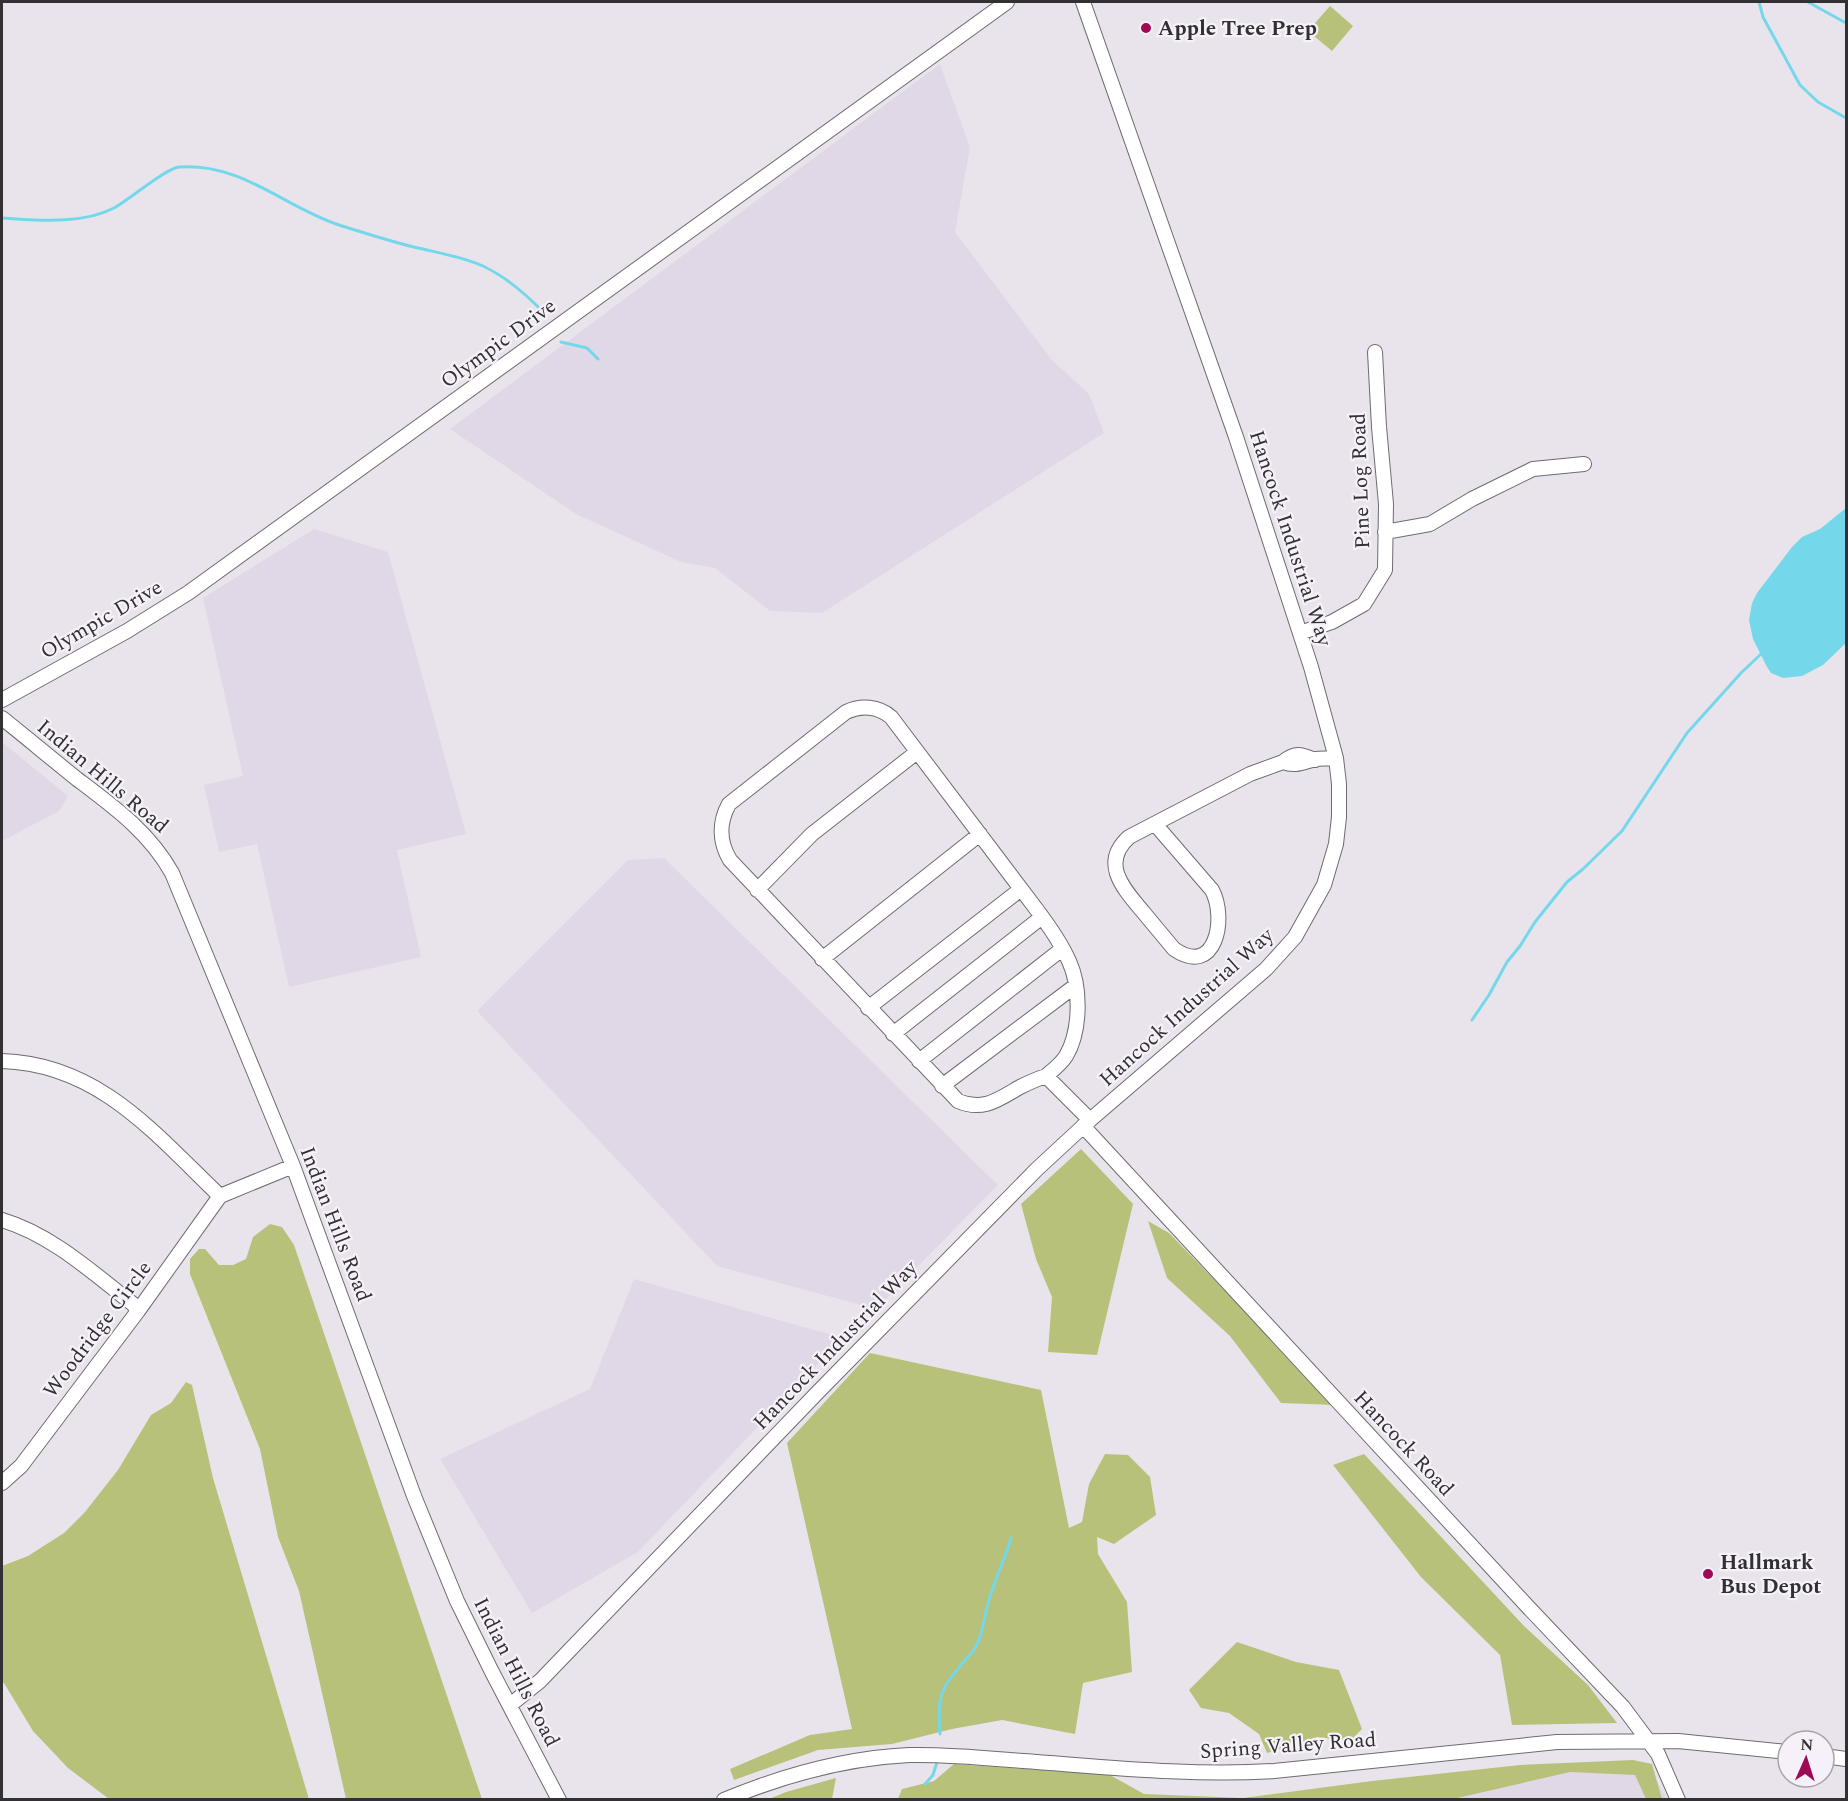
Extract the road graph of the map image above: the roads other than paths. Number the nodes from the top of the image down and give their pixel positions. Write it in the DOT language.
graph roads {
  1 [pos="1007,2"];
  2 [pos="1083,2"];
  3 [pos="1376,352"];
  4 [pos="1584,464"];
  5 [pos="1385,532"];
  6 [pos="1300,633"];
  7 [pos="2,700"];
  8 [pos="2,718"];
  9 [pos="917,752"];
  10 [pos="1336,758"];
  11 [pos="1155,824"];
  12 [pos="980,834"];
  13 [pos="1022,889"];
  14 [pos="757,890"];
  15 [pos="1042,917"];
  16 [pos="1062,949"];
  17 [pos="822,958"];
  18 [pos="1075,986"];
  19 [pos="868,1008"];
  20 [pos="893,1034"];
  21 [pos="2,1061"];
  22 [pos="919,1061"];
  23 [pos="1046,1076"];
  24 [pos="942,1086"];
  25 [pos="1086,1123"];
  26 [pos="293,1166"];
  27 [pos="220,1196"];
  28 [pos="2,1220"];
  29 [pos="138,1311"];
  30 [pos="2,1483"];
  31 [pos="510,1704"];
  32 [pos="1648,1740"];
  33 [pos="1686,1741"];
  34 [pos="1776,1751"];
  35 [pos="1666,1772"];
  36 [pos="559,1800"];
  37 [pos="724,1800"];
  38 [pos="1678,1800"];
  1 -- 7 [label="street, Olympic Drive"];
  2 -- 6 [label="street, Hancock Industrial Way"];
  3 -- 5 [label="street, Pine Log Road"];
  4 -- 5 [label="street"];
  5 -- 6 [label="street, Pine Log Road"];
  6 -- 10 [label="street, Hancock Industrial Way"];
  8 -- 26 [label="street, Indian Hills Road"];
  9 -- 12 [label="street"];
  9 -- 14 [label="street"];
  9 -- 14 [label="street"];
  10 -- 11 [label="street"];
  10 -- 25 [label="street, Hancock Industrial Way"];
  11 -- 11 [label="street"];
  12 -- 13 [label="street"];
  12 -- 17 [label="street"];
  13 -- 15 [label="street"];
  13 -- 19 [label="street"];
  14 -- 17 [label="street"];
  15 -- 16 [label="street"];
  15 -- 20 [label="street"];
  16 -- 18 [label="street"];
  16 -- 22 [label="street"];
  17 -- 19 [label="street"];
  18 -- 23 [label="street"];
  18 -- 24 [label="street"];
  19 -- 20 [label="street"];
  20 -- 22 [label="street"];
  21 -- 27 [label="street"];
  22 -- 24 [label="street"];
  23 -- 24 [label="street"];
  23 -- 25 [label="street, Hancock Road"];
  25 -- 31 [label="street, Hancock Industrial Way"];
  25 -- 32 [label="street, Hancock Road"];
  26 -- 27 [label="street"];
  26 -- 31 [label="street, Indian Hills Road"];
  27 -- 29 [label="street, Woodridge Circle"];
  28 -- 29 [label="street"];
  29 -- 30 [label="street, Woodridge Circle"];
  31 -- 36 [label="street, Indian Hills Road"];
  32 -- 33 [label="street, Spring Valley Road"];
  32 -- 35 [label="street, Hancock Road"];
  32 -- 37 [label="street, Spring Valley Road"];
  33 -- 34 [label="street, Spring Valley Road"];
  33 -- 35 [label="street"];
  35 -- 38 [label="street, Hancock Road"];
}
